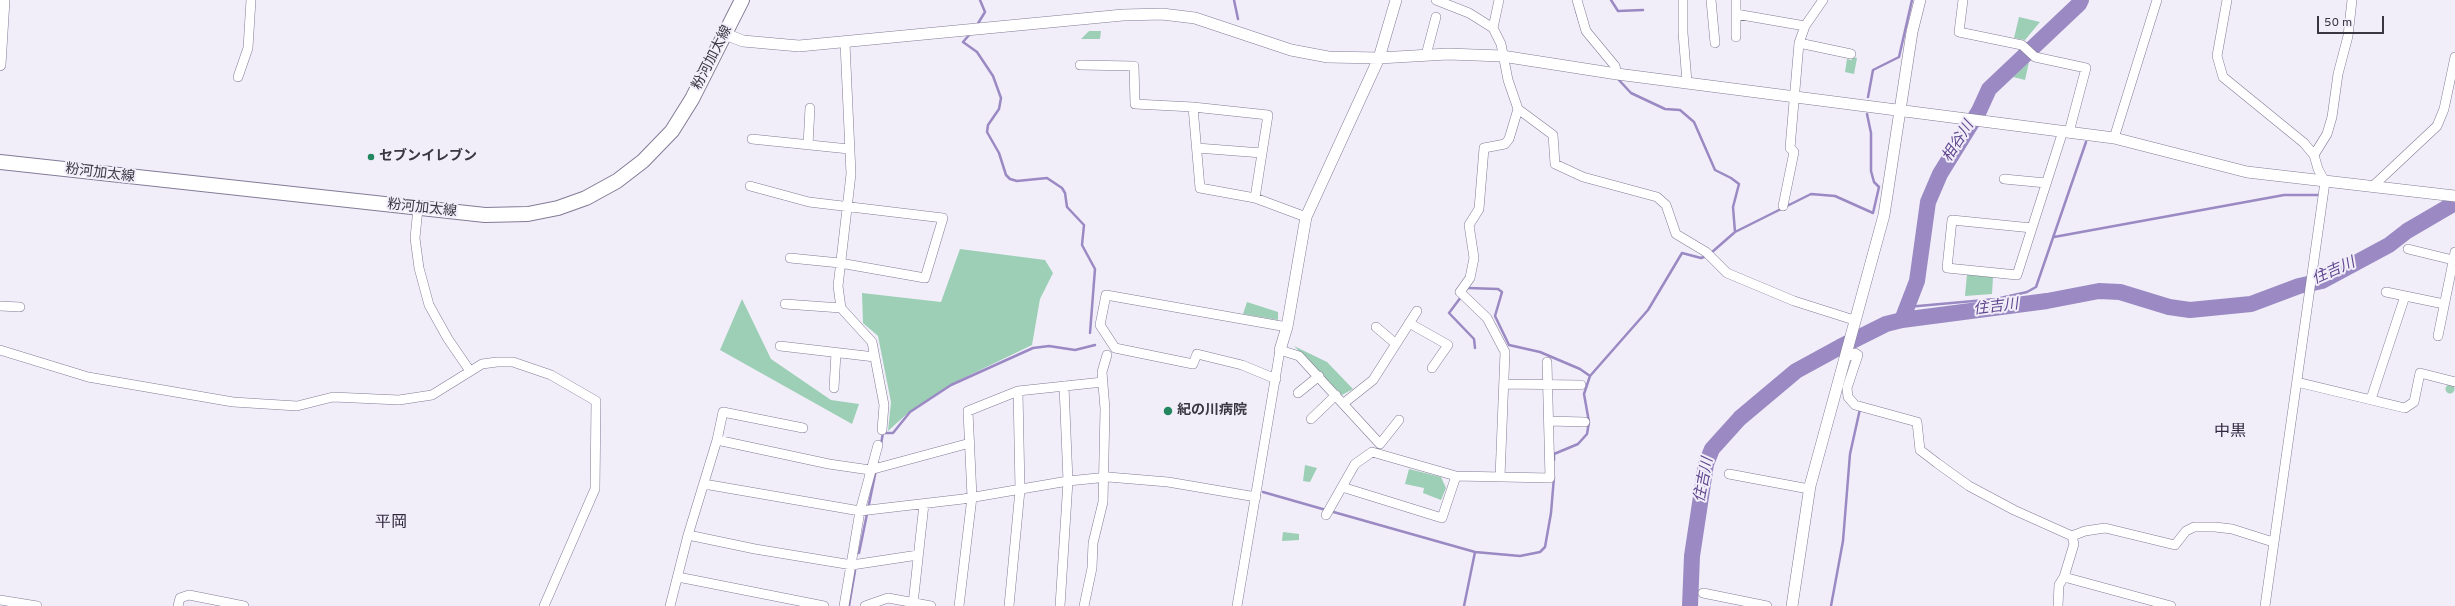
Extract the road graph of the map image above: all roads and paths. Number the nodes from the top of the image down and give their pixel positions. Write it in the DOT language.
graph roads {
  1 [pos="4,0"];
  2 [pos="251,0"];
  3 [pos="742,0"];
  4 [pos="1396,0"];
  5 [pos="1436,0"];
  6 [pos="1499,0"];
  7 [pos="1577,0"];
  8 [pos="1683,0"];
  9 [pos="1711,0"];
  10 [pos="1736,0"];
  11 [pos="1823,0"];
  12 [pos="1920,0"];
  13 [pos="1963,0"];
  14 [pos="2157,0"];
  15 [pos="2227,0"];
  16 [pos="2352,0"];
  17 [pos="1736,14"];
  18 [pos="1436,16"];
  19 [pos="1805,26"];
  20 [pos="1493,28"];
  21 [pos="725,34"];
  22 [pos="1736,38"];
  23 [pos="846,42"];
  24 [pos="1799,43"];
  25 [pos="1715,44"];
  26 [pos="1851,54"];
  27 [pos="1426,56"];
  28 [pos="1502,56"];
  29 [pos="2455,57"];
  30 [pos="1379,58"];
  31 [pos="0,64"];
  32 [pos="1080,65"];
  33 [pos="1617,74"];
  34 [pos="238,77"];
  35 [pos="1687,82"];
  36 [pos="1794,96"];
  37 [pos="1194,107"];
  38 [pos="810,108"];
  39 [pos="1518,109"];
  40 [pos="1901,110"];
  41 [pos="2066,132"];
  42 [pos="2114,138"];
  43 [pos="752,139"];
  44 [pos="808,145"];
  45 [pos="1197,148"];
  46 [pos="849,149"];
  47 [pos="1262,153"];
  48 [pos="2314,155"];
  49 [pos="0,162"];
  50 [pos="2004,179"];
  51 [pos="2325,182"];
  52 [pos="2046,183"];
  53 [pos="750,186"];
  54 [pos="2372,187"];
  55 [pos="2452,196"];
  56 [pos="1255,198"];
  57 [pos="847,205"];
  58 [pos="1783,206"];
  59 [pos="418,208"];
  60 [pos="1306,217"];
  61 [pos="2032,228"];
  62 [pos="2408,249"];
  63 [pos="2454,256"];
  64 [pos="790,258"];
  65 [pos="840,263"];
  66 [pos="2386,292"];
  67 [pos="2405,296"];
  68 [pos="785,304"];
  69 [pos="2444,304"];
  70 [pos="0,306"];
  71 [pos="20,308"];
  72 [pos="841,308"];
  73 [pos="1417,310"];
  74 [pos="1854,320"];
  75 [pos="1409,323"];
  76 [pos="1376,327"];
  77 [pos="1287,328"];
  78 [pos="2438,336"];
  79 [pos="1396,344"];
  80 [pos="780,346"];
  81 [pos="0,350"];
  82 [pos="1280,350"];
  83 [pos="836,353"];
  84 [pos="1107,355"];
  85 [pos="1845,356"];
  86 [pos="875,357"];
  87 [pos="1547,362"];
  88 [pos="1432,368"];
  89 [pos="470,371"];
  90 [pos="1319,376"];
  91 [pos="1276,379"];
  92 [pos="1103,382"];
  93 [pos="2297,382"];
  94 [pos="2455,382"];
  95 [pos="1504,384"];
  96 [pos="1548,384"];
  97 [pos="1581,384"];
  98 [pos="1064,386"];
  99 [pos="834,388"];
  100 [pos="1018,391"];
  101 [pos="1298,393"];
  102 [pos="1336,395"];
  103 [pos="2371,399"];
  104 [pos="1344,402"];
  105 [pos="1311,419"];
  106 [pos="1399,420"];
  107 [pos="1549,421"];
  108 [pos="1585,422"];
  109 [pos="803,428"];
  110 [pos="882,430"];
  111 [pos="717,440"];
  112 [pos="970,443"];
  113 [pos="878,445"];
  114 [pos="870,470"];
  115 [pos="1729,474"];
  116 [pos="1456,476"];
  117 [pos="1500,477"];
  118 [pos="1102,478"];
  119 [pos="1068,481"];
  120 [pos="704,484"];
  121 [pos="1342,487"];
  122 [pos="1809,489"];
  123 [pos="1020,490"];
  124 [pos="972,497"];
  125 [pos="1256,497"];
  126 [pos="924,504"];
  127 [pos="860,511"];
  128 [pos="1326,515"];
  129 [pos="688,535"];
  130 [pos="2072,536"];
  131 [pos="2272,542"];
  132 [pos="918,555"];
  133 [pos="852,564"];
  134 [pos="678,577"];
  135 [pos="2064,577"];
  136 [pos="1703,593"];
  137 [pos="0,600"];
  138 [pos="1722,602"];
  139 [pos="913,604"];
  140 [pos="37,606"];
  141 [pos="178,606"];
  142 [pos="244,606"];
  143 [pos="544,606"];
  144 [pos="670,606"];
  145 [pos="824,606"];
  146 [pos="844,606"];
  147 [pos="865,606"];
  148 [pos="931,606"];
  149 [pos="959,606"];
  150 [pos="1009,606"];
  151 [pos="1060,606"];
  152 [pos="1084,606"];
  153 [pos="1237,606"];
  154 [pos="1767,606"];
  155 [pos="1792,606"];
  156 [pos="2058,606"];
  157 [pos="2171,606"];
  158 [pos="2265,606"];
  1 -- 31 [label="street"];
  2 -- 34 [label="street"];
  3 -- 21 [label="main road, 粉河加太線"];
  4 -- 30 [label="street"];
  5 -- 20 [label="street"];
  6 -- 20 [label="street"];
  7 -- 33 [label="street"];
  8 -- 35 [label="street"];
  9 -- 25 [label="street"];
  10 -- 17 [label="street"];
  11 -- 19 [label="street"];
  12 -- 40 [label="street"];
  13 -- 41 [label="street"];
  14 -- 42 [label="street"];
  15 -- 48 [label="street"];
  16 -- 48 [label="street"];
  17 -- 19 [label="street"];
  17 -- 22 [label="street"];
  18 -- 27 [label="street"];
  19 -- 24 [label="street"];
  20 -- 28 [label="street"];
  21 -- 23 [label="street"];
  21 -- 59 [label="main road, 粉河加太線"];
  23 -- 30 [label="street"];
  23 -- 46 [label="street"];
  24 -- 26 [label="street"];
  24 -- 36 [label="street"];
  27 -- 28 [label="street"];
  27 -- 30 [label="street"];
  28 -- 33 [label="street"];
  28 -- 39 [label="street"];
  29 -- 54 [label="street"];
  30 -- 60 [label="street"];
  32 -- 37 [label="street"];
  33 -- 35 [label="street"];
  35 -- 36 [label="street"];
  36 -- 40 [label="street"];
  36 -- 58 [label="street"];
  37 -- 45 [label="street"];
  37 -- 47 [label="street"];
  38 -- 44 [label="street"];
  39 -- 74 [label="street"];
  39 -- 95 [label="street"];
  40 -- 41 [label="street"];
  40 -- 74 [label="street"];
  41 -- 42 [label="street"];
  41 -- 52 [label="street"];
  42 -- 51 [label="street"];
  43 -- 44 [label="street"];
  44 -- 46 [label="street"];
  45 -- 47 [label="street"];
  45 -- 56 [label="street"];
  46 -- 57 [label="street"];
  47 -- 56 [label="street"];
  48 -- 51 [label="street"];
  49 -- 59 [label="main road, 粉河加太線"];
  50 -- 52 [label="street"];
  51 -- 54 [label="street"];
  51 -- 93 [label="street"];
  52 -- 61 [label="street"];
  53 -- 57 [label="street"];
  54 -- 55 [label="street"];
  56 -- 60 [label="street"];
  57 -- 65 [label="street"];
  57 -- 65 [label="street"];
  59 -- 89 [label="street"];
  60 -- 77 [label="street"];
  61 -- 61 [label="street"];
  62 -- 63 [label="street"];
  63 -- 69 [label="street"];
  64 -- 65 [label="street"];
  65 -- 72 [label="street"];
  66 -- 67 [label="street"];
  67 -- 69 [label="street"];
  67 -- 103 [label="street"];
  68 -- 72 [label="street"];
  69 -- 78 [label="street"];
  70 -- 71 [label="street"];
  72 -- 86 [label="street"];
  73 -- 75 [label="street"];
  74 -- 85 [label="street"];
  75 -- 79 [label="street"];
  75 -- 88 [label="street"];
  76 -- 79 [label="street"];
  77 -- 82 [label="street"];
  77 -- 91 [label="street"];
  79 -- 104 [label="street"];
  80 -- 83 [label="street"];
  81 -- 89 [label="street"];
  82 -- 90 [label="street"];
  82 -- 91 [label="street"];
  83 -- 86 [label="street"];
  83 -- 99 [label="street"];
  84 -- 92 [label="street"];
  85 -- 122 [label="street"];
  85 -- 130 [label="street"];
  86 -- 110 [label="street"];
  87 -- 96 [label="street"];
  89 -- 143 [label="street"];
  90 -- 101 [label="street"];
  90 -- 102 [label="street"];
  91 -- 125 [label="street"];
  92 -- 98 [label="street"];
  92 -- 118 [label="street"];
  93 -- 103 [label="street"];
  93 -- 131 [label="street"];
  94 -- 103 [label="street"];
  95 -- 96 [label="street"];
  95 -- 117 [label="street"];
  96 -- 97 [label="street"];
  96 -- 107 [label="street"];
  98 -- 100 [label="street"];
  98 -- 119 [label="street"];
  100 -- 112 [label="street"];
  100 -- 123 [label="street"];
  102 -- 104 [label="street"];
  102 -- 105 [label="street"];
  104 -- 106 [label="street"];
  107 -- 108 [label="street"];
  107 -- 117 [label="street"];
  109 -- 111 [label="street"];
  111 -- 114 [label="street"];
  111 -- 120 [label="street"];
  112 -- 114 [label="street"];
  112 -- 124 [label="street"];
  113 -- 114 [label="street"];
  114 -- 127 [label="street"];
  115 -- 122 [label="street"];
  116 -- 117 [label="street"];
  116 -- 121 [label="street"];
  116 -- 121 [label="street"];
  118 -- 119 [label="street"];
  118 -- 125 [label="street"];
  118 -- 152 [label="street"];
  119 -- 123 [label="street"];
  119 -- 151 [label="street"];
  120 -- 127 [label="street"];
  120 -- 129 [label="street"];
  121 -- 128 [label="street"];
  122 -- 155 [label="street"];
  123 -- 124 [label="street"];
  123 -- 150 [label="street"];
  124 -- 126 [label="street"];
  124 -- 149 [label="street"];
  125 -- 153 [label="street"];
  126 -- 127 [label="street"];
  126 -- 132 [label="street"];
  127 -- 133 [label="street"];
  129 -- 133 [label="street"];
  129 -- 134 [label="street"];
  130 -- 131 [label="street"];
  130 -- 135 [label="street"];
  131 -- 158 [label="street"];
  132 -- 133 [label="street"];
  132 -- 139 [label="street"];
  133 -- 146 [label="street"];
  134 -- 144 [label="street"];
  134 -- 145 [label="street"];
  135 -- 156 [label="street"];
  135 -- 157 [label="street"];
  136 -- 138 [label="street"];
  137 -- 140 [label="street"];
  138 -- 154 [label="street"];
  139 -- 147 [label="street"];
  139 -- 148 [label="street"];
  141 -- 142 [label="street"];
}
